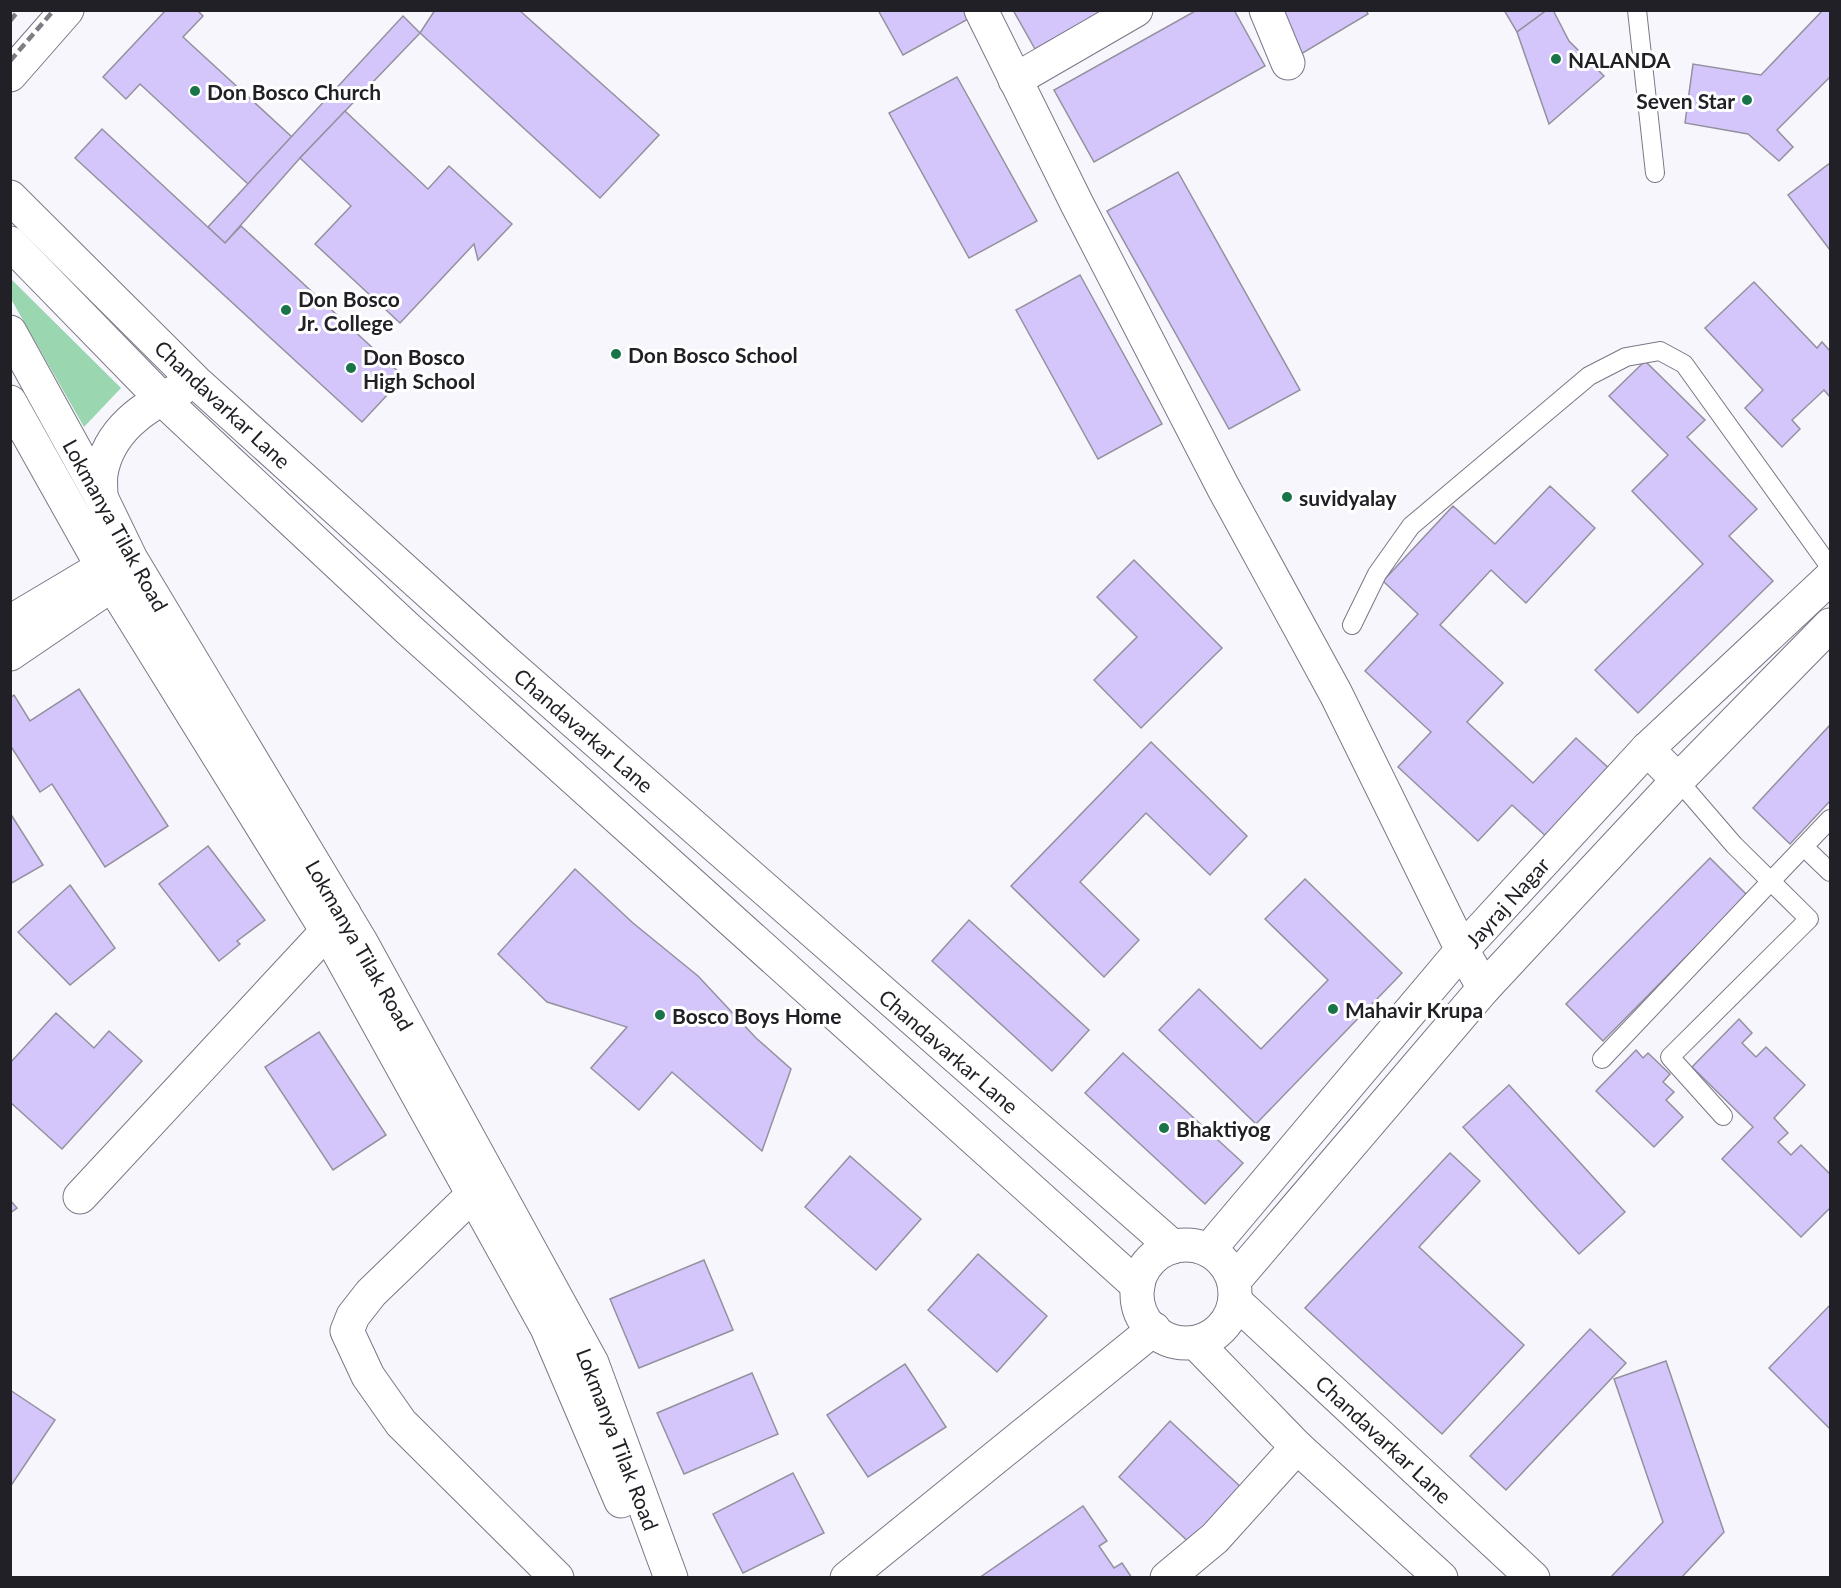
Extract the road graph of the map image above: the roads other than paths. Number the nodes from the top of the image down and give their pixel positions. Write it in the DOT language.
graph roads {
  1 [pos="67,10"];
  2 [pos="981,10"];
  3 [pos="1136,10"];
  4 [pos="1266,10"];
  5 [pos="1637,10"];
  6 [pos="1288,63"];
  7 [pos="10,75"];
  8 [pos="1016,80"];
  9 [pos="1655,173"];
  10 [pos="10,197"];
  11 [pos="10,243"];
  12 [pos="10,332"];
  13 [pos="196,382"];
  14 [pos="161,398"];
  15 [pos="10,402"];
  16 [pos="101,498"];
  17 [pos="120,567"];
  18 [pos="1830,567"];
  19 [pos="1830,579"];
  20 [pos="10,622"];
  21 [pos="1352,625"];
  22 [pos="1830,625"];
  23 [pos="1766,638"];
  24 [pos="10,654"];
  25 [pos="1791,666"];
  26 [pos="1647,749"];
  27 [pos="1678,780"];
  28 [pos="1830,819"];
  29 [pos="1804,847"];
  30 [pos="1830,872"];
  31 [pos="1771,882"];
  32 [pos="335,922"];
  33 [pos="1462,950"];
  34 [pos="1484,988"];
  35 [pos="1377,1052"];
  36 [pos="1602,1059"];
  37 [pos="1407,1081"];
  38 [pos="1723,1116"];
  39 [pos="1293,1151"];
  40 [pos="1322,1179"];
  41 [pos="481,1186"];
  42 [pos="80,1197"];
  43 [pos="1173,1247"];
  44 [pos="1209,1250"];
  45 [pos="1137,1286"];
  46 [pos="1235,1291"];
  47 [pos="1154,1329"];
  48 [pos="1196,1343"];
  49 [pos="1297,1447"];
  50 [pos="1173,1576"];
  51 [pos="557,1578"];
  52 [pos="653,1578"];
  53 [pos="671,1578"];
  54 [pos="847,1578"];
  55 [pos="1441,1578"];
  56 [pos="1533,1578"];
  1 -- 7 [label="street"];
  2 -- 8 [label="street"];
  3 -- 8 [label="street"];
  4 -- 6 [label="street"];
  5 -- 9 [label="lane"];
  8 -- 33 [label="street"];
  10 -- 13 [label="street, Chandavarkar Lane"];
  11 -- 14 [label="street, Chandavarkar Lane"];
  12 -- 16 [label="street, Lokmanya Tilak Road"];
  13 -- 14 [label="street"];
  13 -- 43 [label="street, Chandavarkar Lane"];
  14 -- 16 [label="street"];
  14 -- 45 [label="street, Chandavarkar Lane"];
  15 -- 17 [label="street, Lokmanya Tilak Road"];
  16 -- 17 [label="street, Lokmanya Tilak Road"];
  17 -- 20 [label="street"];
  17 -- 24 [label="street"];
  17 -- 32 [label="street, Lokmanya Tilak Road"];
  18 -- 21 [label="lane"];
  19 -- 23 [label="street, Jayraj Nagar"];
  22 -- 25 [label="street, Jayraj Nagar"];
  23 -- 25 [label="street"];
  23 -- 26 [label="street, Jayraj Nagar"];
  25 -- 27 [label="street, Jayraj Nagar"];
  26 -- 27 [label="street"];
  26 -- 33 [label="street, Jayraj Nagar"];
  27 -- 31 [label="lane"];
  27 -- 34 [label="street, Jayraj Nagar"];
  28 -- 29 [label="lane"];
  29 -- 30 [label="lane"];
  29 -- 31 [label="lane"];
  31 -- 36 [label="lane"];
  31 -- 38 [label="lane"];
  32 -- 41 [label="street, Lokmanya Tilak Road"];
  32 -- 42 [label="street"];
  33 -- 34 [label="street"];
  33 -- 35 [label="street, Jayraj Nagar"];
  34 -- 37 [label="street, Jayraj Nagar"];
  35 -- 37 [label="street"];
  35 -- 39 [label="street, Jayraj Nagar"];
  37 -- 40 [label="street, Jayraj Nagar"];
  39 -- 40 [label="street"];
  39 -- 44 [label="street, Jayraj Nagar"];
  40 -- 46 [label="street, Jayraj Nagar"];
  41 -- 51 [label="street"];
  41 -- 52 [label="street, Lokmanya Tilak Road"];
  41 -- 53 [label="street, Lokmanya Tilak Road"];
  43 -- 44 [label="street"];
  43 -- 45 [label="street"];
  44 -- 46 [label="street"];
  45 -- 47 [label="street"];
  46 -- 48 [label="street"];
  46 -- 56 [label="street, Chandavarkar Lane"];
  47 -- 48 [label="street"];
  47 -- 54 [label="street"];
  48 -- 49 [label="street"];
  49 -- 50 [label="street"];
  49 -- 55 [label="street"];
}
